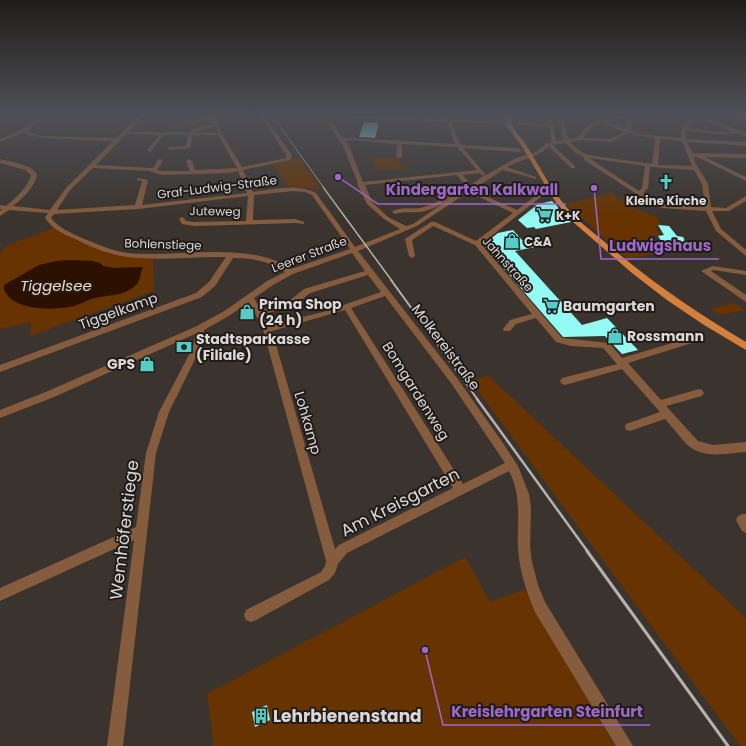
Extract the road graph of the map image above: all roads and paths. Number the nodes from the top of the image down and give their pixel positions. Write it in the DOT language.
graph roads {
  1 [pos="109,149"];
  2 [pos="228,149"];
  3 [pos="285,149"];
  4 [pos="347,149"];
  5 [pos="400,149"];
  6 [pos="461,149"];
  7 [pos="495,149"];
  8 [pos="525,149"];
  9 [pos="542,149"];
  10 [pos="556,149"];
  11 [pos="575,149"];
  12 [pos="657,149"];
  13 [pos="688,149"];
  14 [pos="716,149"];
  15 [pos="519,150"];
  16 [pos="691,155"];
  17 [pos="698,155"];
  18 [pos="720,155"];
  19 [pos="529,156"];
  20 [pos="587,156"];
  21 [pos="746,156"];
  22 [pos="399,157"];
  23 [pos="0,161"];
  24 [pos="131,161"];
  25 [pos="160,161"];
  26 [pos="189,161"];
  27 [pos="648,165"];
  28 [pos="91,166"];
  29 [pos="655,166"];
  30 [pos="573,167"];
  31 [pos="126,168"];
  32 [pos="503,168"];
  33 [pos="695,168"];
  34 [pos="154,170"];
  35 [pos="239,170"];
  36 [pos="193,171"];
  37 [pos="480,171"];
  38 [pos="460,175"];
  39 [pos="488,176"];
  40 [pos="534,178"];
  41 [pos="140,179"];
  42 [pos="746,179"];
  43 [pos="360,184"];
  44 [pos="468,190"];
  45 [pos="544,192"];
  46 [pos="251,194"];
  47 [pos="639,194"];
  48 [pos="691,198"];
  49 [pos="746,198"];
  50 [pos="708,201"];
  51 [pos="0,207"];
  52 [pos="11,207"];
  53 [pos="138,207"];
  54 [pos="708,209"];
  55 [pos="52,212"];
  56 [pos="395,212"];
  57 [pos="518,213"];
  58 [pos="0,214"];
  59 [pos="182,220"];
  60 [pos="249,223"];
  61 [pos="302,223"];
  62 [pos="406,229"];
  63 [pos="477,244"];
  64 [pos="354,250"];
  65 [pos="746,254"];
  66 [pos="230,256"];
  67 [pos="412,256"];
  68 [pos="290,272"];
  69 [pos="370,272"];
  70 [pos="746,273"];
  71 [pos="386,293"];
  72 [pos="249,297"];
  73 [pos="746,299"];
  74 [pos="347,307"];
  75 [pos="259,313"];
  76 [pos="538,315"];
  77 [pos="200,328"];
  78 [pos="267,329"];
  79 [pos="507,329"];
  80 [pos="692,340"];
  81 [pos="746,346"];
  82 [pos="624,363"];
  83 [pos="0,369"];
  84 [pos="565,381"];
  85 [pos="699,393"];
  86 [pos="660,404"];
  87 [pos="0,414"];
  88 [pos="668,414"];
  89 [pos="630,427"];
  90 [pos="746,447"];
  91 [pos="511,465"];
  92 [pos="460,491"];
  93 [pos="746,520"];
  94 [pos="746,527"];
  95 [pos="142,530"];
  96 [pos="332,561"];
  97 [pos="0,595"];
  98 [pos="251,615"];
  99 [pos="115,746"];
  100 [pos="625,746"];
  1 -- 28 [label="street"];
  2 -- 35 [label="street"];
  3 -- 35 [label="street"];
  4 -- 43 [label="street"];
  5 -- 22 [label="street"];
  6 -- 37 [label="street"];
  7 -- 15 [label="street"];
  8 -- 19 [label="main road"];
  9 -- 19 [label="street, Leerer Straße"];
  10 -- 30 [label="street"];
  11 -- 20 [label="street"];
  12 -- 29 [label="street"];
  13 -- 16 [label="street"];
  14 -- 18 [label="street"];
  16 -- 17 [label="street"];
  16 -- 33 [label="street"];
  17 -- 18 [label="street"];
  17 -- 42 [label="street"];
  18 -- 21 [label="street"];
  19 -- 32 [label="street, Leerer Straße"];
  19 -- 81 [label="main road"];
  20 -- 27 [label="street"];
  20 -- 47 [label="street"];
  23 -- 52 [label="street"];
  24 -- 31 [label="street"];
  25 -- 34 [label="street"];
  26 -- 36 [label="street"];
  27 -- 29 [label="street"];
  27 -- 47 [label="street"];
  28 -- 31 [label="street"];
  28 -- 55 [label="street"];
  29 -- 33 [label="street"];
  31 -- 34 [label="street"];
  32 -- 39 [label="street, Leerer Straße"];
  32 -- 40 [label="street"];
  33 -- 50 [label="street"];
  34 -- 36 [label="street"];
  35 -- 36 [label="street"];
  35 -- 46 [label="street"];
  37 -- 38 [label="street"];
  37 -- 39 [label="street"];
  38 -- 43 [label="street"];
  38 -- 56 [label="street"];
  39 -- 44 [label="street, Leerer Straße"];
  41 -- 53 [label="street"];
  43 -- 62 [label="street"];
  44 -- 57 [label="street"];
  44 -- 62 [label="street, Leerer Straße"];
  45 -- 57 [label="street"];
  46 -- 53 [label="street, Graf-Ludwig-Straße"];
  46 -- 60 [label="street, Juteweg"];
  46 -- 64 [label="street, Graf-Ludwig-Straße"];
  47 -- 54 [label="street"];
  48 -- 50 [label="street"];
  49 -- 54 [label="street"];
  50 -- 54 [label="street"];
  51 -- 52 [label="street, Graf-Ludwig-Straße"];
  52 -- 55 [label="street, Graf-Ludwig-Straße"];
  52 -- 58 [label="street"];
  53 -- 55 [label="street, Graf-Ludwig-Straße"];
  54 -- 65 [label="street"];
  55 -- 66 [label="street, Bohlenstiege"];
  57 -- 63 [label="street"];
  59 -- 60 [label="street, Juteweg"];
  60 -- 61 [label="street, Juteweg"];
  62 -- 64 [label="street, Leerer Straße"];
  63 -- 67 [label="street, Jahnstraße"];
  63 -- 76 [label="street, Jahnstraße"];
  64 -- 68 [label="street, Leerer Straße"];
  64 -- 69 [label="street, Molkereistraße"];
  66 -- 68 [label="street, Bohlenstiege"];
  66 -- 83 [label="street, Tiggelkamp"];
  68 -- 72 [label="street, Leerer Straße"];
  69 -- 71 [label="street, Molkereistraße"];
  69 -- 75 [label="street"];
  70 -- 73 [label="street"];
  71 -- 74 [label="street"];
  71 -- 91 [label="street, Molkereistraße"];
  72 -- 75 [label="street, Lohkamp"];
  72 -- 77 [label="street, Leerer Straße"];
  74 -- 78 [label="street"];
  74 -- 92 [label="street, Bomgardenweg"];
  75 -- 78 [label="street, Lohkamp"];
  76 -- 79 [label="street"];
  76 -- 82 [label="street, Jahnstraße"];
  77 -- 87 [label="street, Leerer Straße"];
  77 -- 95 [label="street, Wemhöferstiege"];
  78 -- 96 [label="street, Lohkamp"];
  80 -- 82 [label="street"];
  82 -- 84 [label="street"];
  82 -- 86 [label="street"];
  85 -- 86 [label="street"];
  86 -- 88 [label="street"];
  88 -- 89 [label="street"];
  88 -- 90 [label="street"];
  91 -- 92 [label="street, Am Kreisgarten"];
  91 -- 100 [label="street, Molkereistraße"];
  92 -- 96 [label="street, Am Kreisgarten"];
  93 -- 94 [label="street"];
  95 -- 97 [label="street"];
  95 -- 99 [label="street, Wemhöferstiege"];
  96 -- 98 [label="street, Am Kreisgarten"];
}
